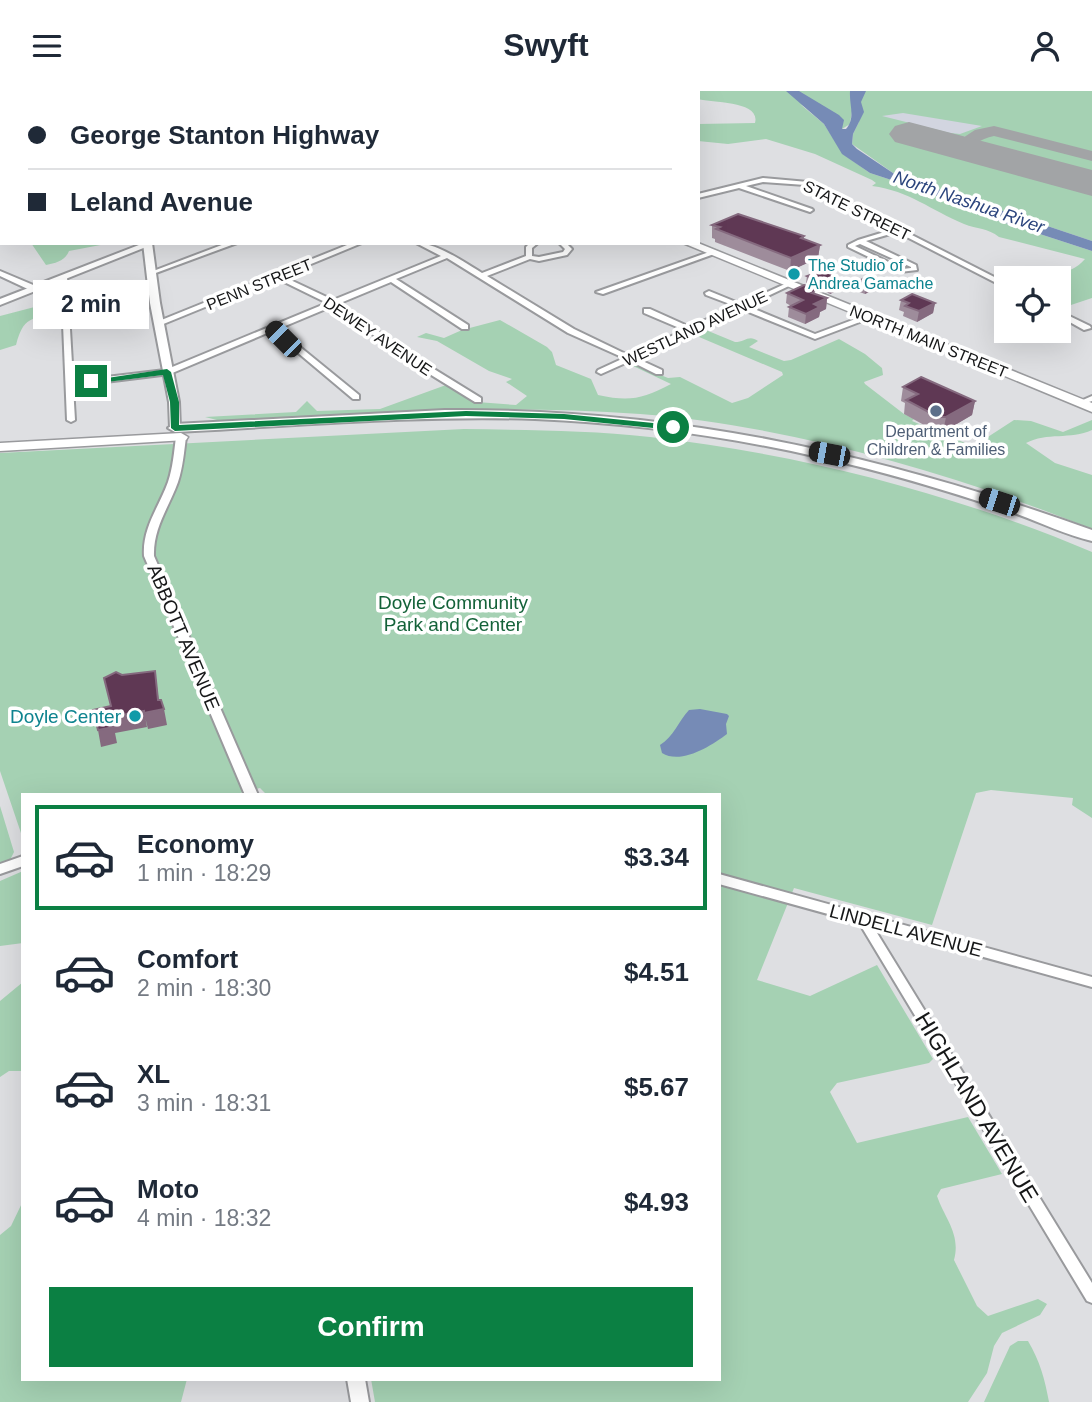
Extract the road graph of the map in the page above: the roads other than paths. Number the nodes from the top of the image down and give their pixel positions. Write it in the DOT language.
graph roads {
  1 [pos="740,185"];
  2 [pos="700,195"];
  3 [pos="810,210"];
  4 [pos="897,230"];
  5 [pos="860,241"];
  6 [pos="144,245"];
  7 [pos="147,245"];
  8 [pos="228,245"];
  9 [pos="354,245"];
  10 [pos="423,245"];
  11 [pos="532,245"];
  12 [pos="564,245"];
  13 [pos="693,245"];
  14 [pos="712,253"];
  15 [pos="447,256"];
  16 [pos="529,257"];
  17 [pos="0,273"];
  18 [pos="151,273"];
  19 [pos="482,275"];
  20 [pos="277,276"];
  21 [pos="63,277"];
  22 [pos="391,279"];
  23 [pos="994,280"];
  24 [pos="789,284"];
  25 [pos="35,289"];
  26 [pos="600,292"];
  27 [pos="709,293"];
  28 [pos="0,302"];
  29 [pos="333,303"];
  30 [pos="741,306"];
  31 [pos="647,311"];
  32 [pos="869,317"];
  33 [pos="1071,319"];
  34 [pos="158,323"];
  35 [pos="465,327"];
  36 [pos="272,328"];
  37 [pos="1087,328"];
  38 [pos="690,330"];
  39 [pos="629,358"];
  40 [pos="167,372"];
  41 [pos="601,372"];
  42 [pos="659,372"];
  43 [pos="69,384"];
  44 [pos="356,397"];
  45 [pos="478,400"];
  46 [pos="1088,403"];
  47 [pos="71,420"];
  48 [pos="178,433"];
  49 [pos="0,439"];
  50 [pos="0,447"];
  51 [pos="1092,536"];
  52 [pos="1092,547"];
  53 [pos="251,793"];
  54 [pos="21,862"];
  55 [pos="0,869"];
  56 [pos="721,880"];
  57 [pos="862,918"];
  58 [pos="1092,982"];
  59 [pos="1092,1296"];
  60 [pos="356,1381"];
  61 [pos="360,1402"];
  1 -- 2 [label="street, STATE STREET"];
  1 -- 3 [label="street"];
  1 -- 4 [label="street, STATE STREET"];
  4 -- 5 [label="street"];
  4 -- 23 [label="street, STATE STREET"];
  5 -- 5 [label="street"];
  6 -- 21 [label="street"];
  7 -- 18 [label="main road, ABBOTT AVENUE"];
  8 -- 18 [label="street"];
  9 -- 20 [label="street, PENN STREET"];
  10 -- 15 [label="street"];
  11 -- 16 [label="street"];
  12 -- 16 [label="street"];
  13 -- 14 [label="highway, NORTH MAIN STREET"];
  14 -- 24 [label="highway, NORTH MAIN STREET"];
  14 -- 26 [label="street"];
  15 -- 19 [label="street"];
  15 -- 22 [label="street"];
  16 -- 19 [label="street"];
  17 -- 25 [label="street"];
  18 -- 34 [label="main road, ABBOTT AVENUE"];
  19 -- 39 [label="street"];
  20 -- 29 [label="street, DEWEY AVENUE"];
  20 -- 34 [label="street, PENN STREET"];
  21 -- 25 [label="street"];
  21 -- 43 [label="street"];
  22 -- 29 [label="street"];
  22 -- 35 [label="street"];
  24 -- 30 [label="street, WESTLAND AVENUE"];
  24 -- 32 [label="highway, NORTH MAIN STREET"];
  25 -- 28 [label="street"];
  27 -- 30 [label="street"];
  29 -- 36 [label="street"];
  29 -- 45 [label="street, DEWEY AVENUE"];
  30 -- 32 [label="street"];
  30 -- 38 [label="street, WESTLAND AVENUE"];
  31 -- 38 [label="street"];
  32 -- 46 [label="highway, NORTH MAIN STREET"];
  33 -- 37 [label="street"];
  34 -- 40 [label="main road, ABBOTT AVENUE"];
  36 -- 40 [label="street"];
  36 -- 44 [label="street"];
  38 -- 39 [label="street, WESTLAND AVENUE"];
  39 -- 41 [label="street, WESTLAND AVENUE"];
  39 -- 42 [label="street"];
  40 -- 43 [label="street"];
  40 -- 48 [label="main road, ABBOTT AVENUE"];
  43 -- 47 [label="street"];
  48 -- 49 [label="highway"];
  48 -- 50 [label="highway"];
  48 -- 51 [label="highway"];
  48 -- 52 [label="highway"];
  48 -- 53 [label="street, ABBOTT AVENUE"];
  54 -- 55 [label="street"];
  56 -- 57 [label="street, LINDELL AVENUE"];
  57 -- 58 [label="street, LINDELL AVENUE"];
  57 -- 59 [label="street, HIGHLAND AVENUE"];
  60 -- 61 [label="street"];
}
